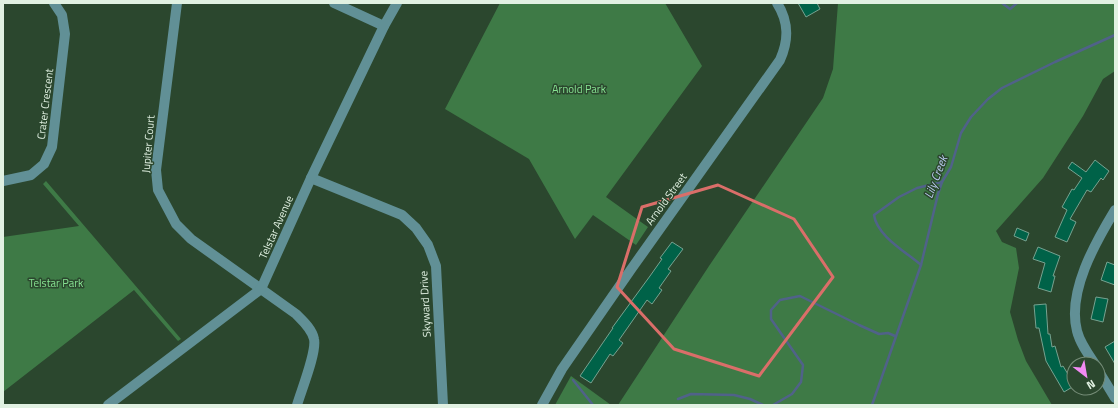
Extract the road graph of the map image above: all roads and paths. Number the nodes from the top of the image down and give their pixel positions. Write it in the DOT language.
graph roads {
  1 [pos="54,3"];
  2 [pos="177,3"];
  3 [pos="334,3"];
  4 [pos="397,3"];
  5 [pos="777,3"];
  6 [pos="384,26"];
  7 [pos="311,178"];
  8 [pos="3,181"];
  9 [pos="1115,210"];
  10 [pos="261,289"];
  11 [pos="1090,356"];
  12 [pos="1106,383"];
  13 [pos="1115,398"];
  14 [pos="108,405"];
  15 [pos="297,405"];
  16 [pos="442,405"];
  17 [pos="542,405"];
  1 -- 8 [label="street, Crater Crescent"];
  2 -- 10 [label="street, Jupiter Court"];
  3 -- 6 [label="street"];
  4 -- 6 [label="street, Telstar Avenue"];
  5 -- 17 [label="street, Arnold Street"];
  6 -- 7 [label="street, Telstar Avenue"];
  7 -- 10 [label="street, Telstar Avenue"];
  7 -- 16 [label="street, Skyward Drive"];
  9 -- 11 [label="street"];
  10 -- 14 [label="street, Telstar Avenue"];
  10 -- 15 [label="street, Jupiter Court"];
  12 -- 13 [label="street"];
}
